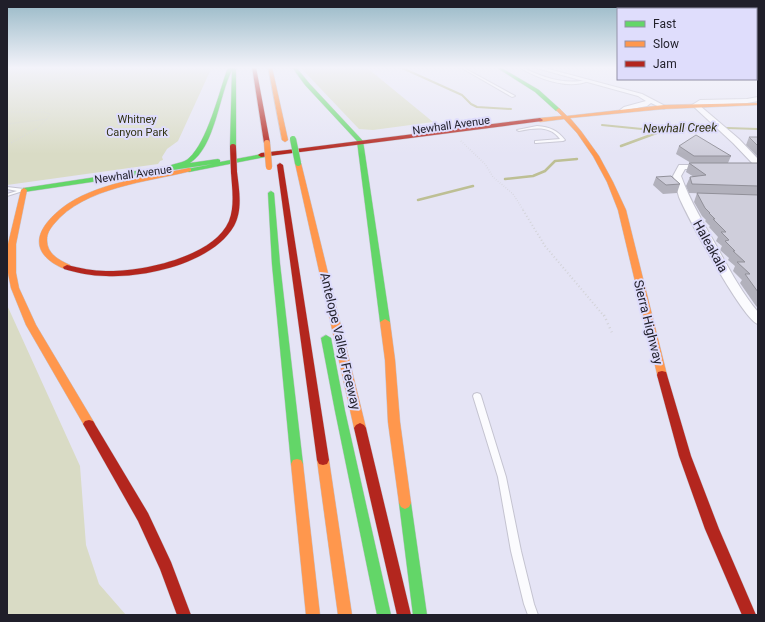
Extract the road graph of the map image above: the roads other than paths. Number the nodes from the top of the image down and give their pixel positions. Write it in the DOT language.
graph roads {
  1 [pos="220,96"];
  2 [pos="233,96"];
  3 [pos="264,96"];
  4 [pos="270,96"];
  5 [pos="274,96"];
  6 [pos="279,96"];
  7 [pos="319,96"];
  8 [pos="543,96"];
  9 [pos="641,96"];
  10 [pos="758,99"];
  11 [pos="650,102"];
  12 [pos="758,104"];
  13 [pos="694,105"];
  14 [pos="664,107"];
  15 [pos="622,110"];
  16 [pos="562,113"];
  17 [pos="520,130"];
  18 [pos="280,141"];
  19 [pos="360,141"];
  20 [pos="736,141"];
  21 [pos="750,141"];
  22 [pos="536,142"];
  23 [pos="278,153"];
  24 [pos="234,162"];
  25 [pos="234,162"];
  26 [pos="234,162"];
  27 [pos="234,162"];
  28 [pos="294,163"];
  29 [pos="755,166"];
  30 [pos="713,167"];
  31 [pos="163,169"];
  32 [pos="7,188"];
  33 [pos="24,190"];
  34 [pos="7,196"];
  35 [pos="310,255"];
  36 [pos="758,320"];
  37 [pos="325,328"];
  38 [pos="477,396"];
  39 [pos="184,615"];
  40 [pos="313,615"];
  41 [pos="345,615"];
  42 [pos="384,615"];
  43 [pos="404,615"];
  44 [pos="420,615"];
  45 [pos="534,615"];
  46 [pos="749,615"];
  1 -- 31 [label="main road"];
  2 -- 24 [label="main road, bridge"];
  3 -- 18 [label="main road, Antelope Valley Freeway"];
  4 -- 18 [label="main road"];
  5 -- 18 [label="main road"];
  6 -- 18 [label="main road, Antelope Valley Freeway"];
  7 -- 19 [label="main road"];
  8 -- 16 [label="main road, Sierra Highway"];
  9 -- 11 [label="street"];
  10 -- 11 [label="main road, Newhall Avenue"];
  10 -- 13 [label="street"];
  11 -- 14 [label="street"];
  11 -- 15 [label="street"];
  11 -- 16 [label="main road, Newhall Avenue"];
  12 -- 13 [label="main road, Newhall Avenue"];
  13 -- 14 [label="main road, Newhall Avenue"];
  13 -- 20 [label="street"];
  14 -- 15 [label="main road, Newhall Avenue"];
  15 -- 16 [label="main road, Newhall Avenue"];
  16 -- 19 [label="main road, Newhall Avenue"];
  16 -- 46 [label="main road, Sierra Highway"];
  17 -- 22 [label="lane"];
  18 -- 28 [label="main road, Antelope Valley Freeway, bridge"];
  18 -- 40 [label="main road, Antelope Valley Freeway, bridge"];
  18 -- 41 [label="main road"];
  19 -- 23 [label="main road, Newhall Avenue"];
  19 -- 44 [label="main road"];
  20 -- 21 [label="street"];
  20 -- 29 [label="street"];
  23 -- 27 [label="main road, bridge"];
  23 -- 31 [label="main road, Newhall Avenue"];
  25 -- 26 [label="main road, bridge"];
  28 -- 35 [label="main road"];
  28 -- 43 [label="main road, Antelope Valley Freeway"];
  30 -- 36 [label="street, Haleakala"];
  31 -- 33 [label="main road, Newhall Avenue"];
  32 -- 33 [label="lane"];
  33 -- 34 [label="lane"];
  33 -- 39 [label="main road"];
  37 -- 42 [label="main road"];
  38 -- 45 [label="lane"];
}
